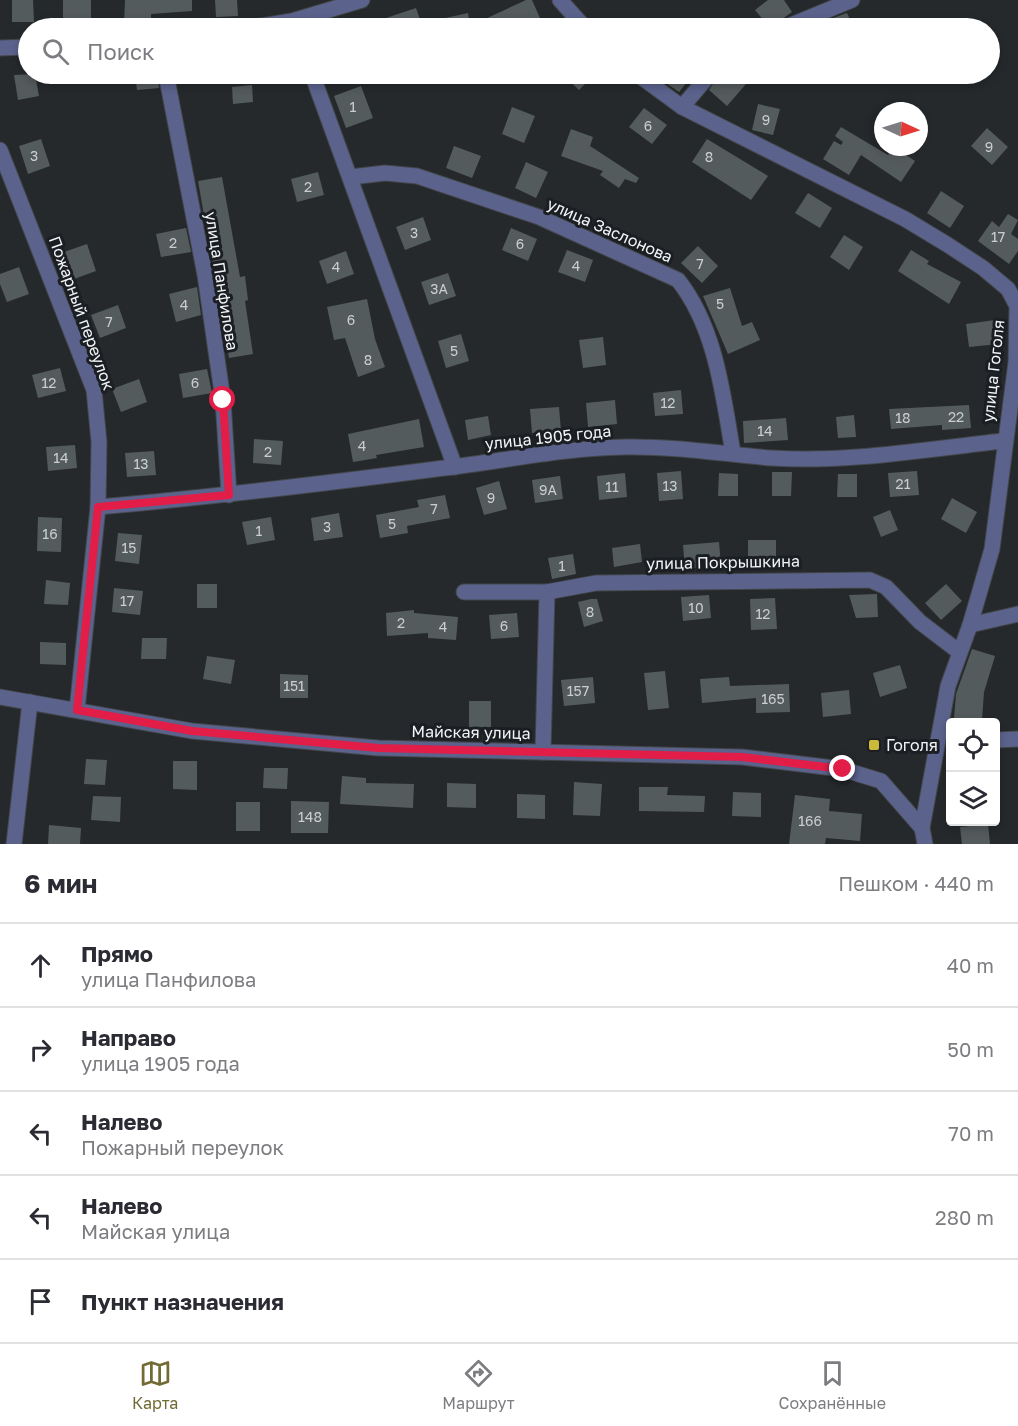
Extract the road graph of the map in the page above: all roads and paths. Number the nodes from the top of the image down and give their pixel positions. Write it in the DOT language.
graph roads {
  1 [pos="362,0"];
  2 [pos="560,0"];
  3 [pos="852,0"];
  4 [pos="312,18"];
  5 [pos="576,18"];
  6 [pos="808,18"];
  7 [pos="18,47"];
  8 [pos="0,48"];
  9 [pos="168,84"];
  10 [pos="316,84"];
  11 [pos="651,84"];
  12 [pos="702,84"];
  13 [pos="682,107"];
  14 [pos="0,150"];
  15 [pos="351,177"];
  16 [pos="1018,306"];
  17 [pos="1004,441"];
  18 [pos="733,453"];
  19 [pos="455,467"];
  20 [pos="229,495"];
  21 [pos="98,507"];
  22 [pos="464,592"];
  23 [pos="547,592"];
  24 [pos="1018,614"];
  25 [pos="970,625"];
  26 [pos="958,651"];
  27 [pos="0,697"];
  28 [pos="30,702"];
  29 [pos="77,710"];
  30 [pos="1018,739"];
  31 [pos="1000,740"];
  32 [pos="945,743"];
  33 [pos="543,752"];
  34 [pos="922,828"];
  35 [pos="14,844"];
  36 [pos="925,844"];
  1 -- 4 [label="street"];
  2 -- 5 [label="street"];
  3 -- 6 [label="street"];
  7 -- 8 [label="street"];
  9 -- 20 [label="street, улица Панфилова"];
  10 -- 15 [label="street"];
  11 -- 13 [label="street, улица Гоголя"];
  12 -- 13 [label="street"];
  13 -- 16 [label="street, улица Гоголя"];
  14 -- 21 [label="street, Пожарный переулок"];
  15 -- 18 [label="street, улица Заслонова"];
  15 -- 19 [label="street"];
  16 -- 17 [label="street, улица Гоголя"];
  17 -- 18 [label="street, улица 1905 года"];
  17 -- 25 [label="street, улица Гоголя"];
  18 -- 19 [label="street, улица 1905 года"];
  19 -- 20 [label="street, улица 1905 года"];
  20 -- 21 [label="street, улица 1905 года"];
  21 -- 29 [label="street, Пожарный переулок"];
  22 -- 23 [label="street, улица Покрышкина"];
  23 -- 26 [label="street, улица Покрышкина"];
  23 -- 33 [label="street"];
  24 -- 25 [label="street"];
  25 -- 26 [label="street, улица Гоголя"];
  26 -- 32 [label="street, улица Гоголя"];
  27 -- 28 [label="street, Майская улица"];
  28 -- 29 [label="street, Майская улица"];
  28 -- 35 [label="street"];
  29 -- 33 [label="street, Майская улица"];
  30 -- 31 [label="street"];
  32 -- 34 [label="street, улица Гоголя"];
  33 -- 34 [label="street, Майская улица"];
  34 -- 36 [label="street, улица Гоголя"];
}
